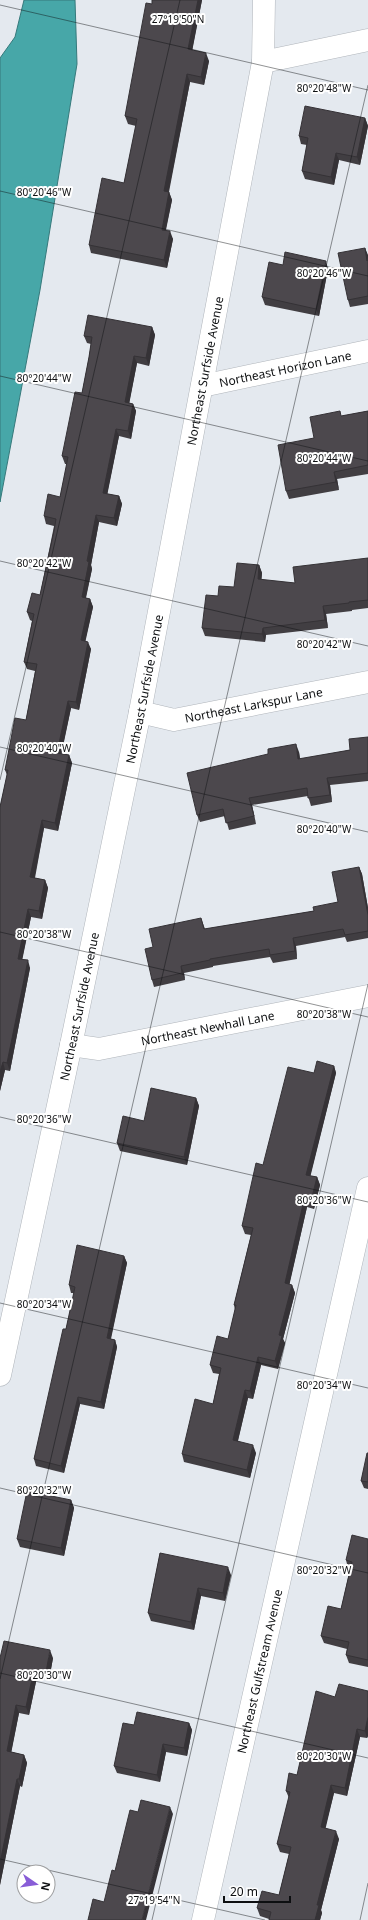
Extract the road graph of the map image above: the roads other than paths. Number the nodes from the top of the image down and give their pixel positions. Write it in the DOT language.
graph roads {
  1 [pos="264,0"];
  2 [pos="368,40"];
  3 [pos="263,62"];
  4 [pos="368,351"];
  5 [pos="202,386"];
  6 [pos="368,682"];
  7 [pos="140,712"];
  8 [pos="368,996"];
  9 [pos="71,1045"];
  10 [pos="368,1188"];
  11 [pos="0,1375"];
  12 [pos="203,1920"];
  1 -- 3 [label="street, Northeast Surfside Avenue"];
  2 -- 3 [label="street"];
  3 -- 5 [label="street, Northeast Surfside Avenue"];
  4 -- 5 [label="street, Northeast Horizon Lane"];
  5 -- 7 [label="street, Northeast Surfside Avenue"];
  6 -- 7 [label="street, Northeast Larkspur Lane"];
  7 -- 9 [label="street, Northeast Surfside Avenue"];
  8 -- 9 [label="street, Northeast Newhall Lane"];
  9 -- 11 [label="street, Northeast Surfside Avenue"];
  10 -- 12 [label="street, Northeast Gulfstream Avenue"];
}
